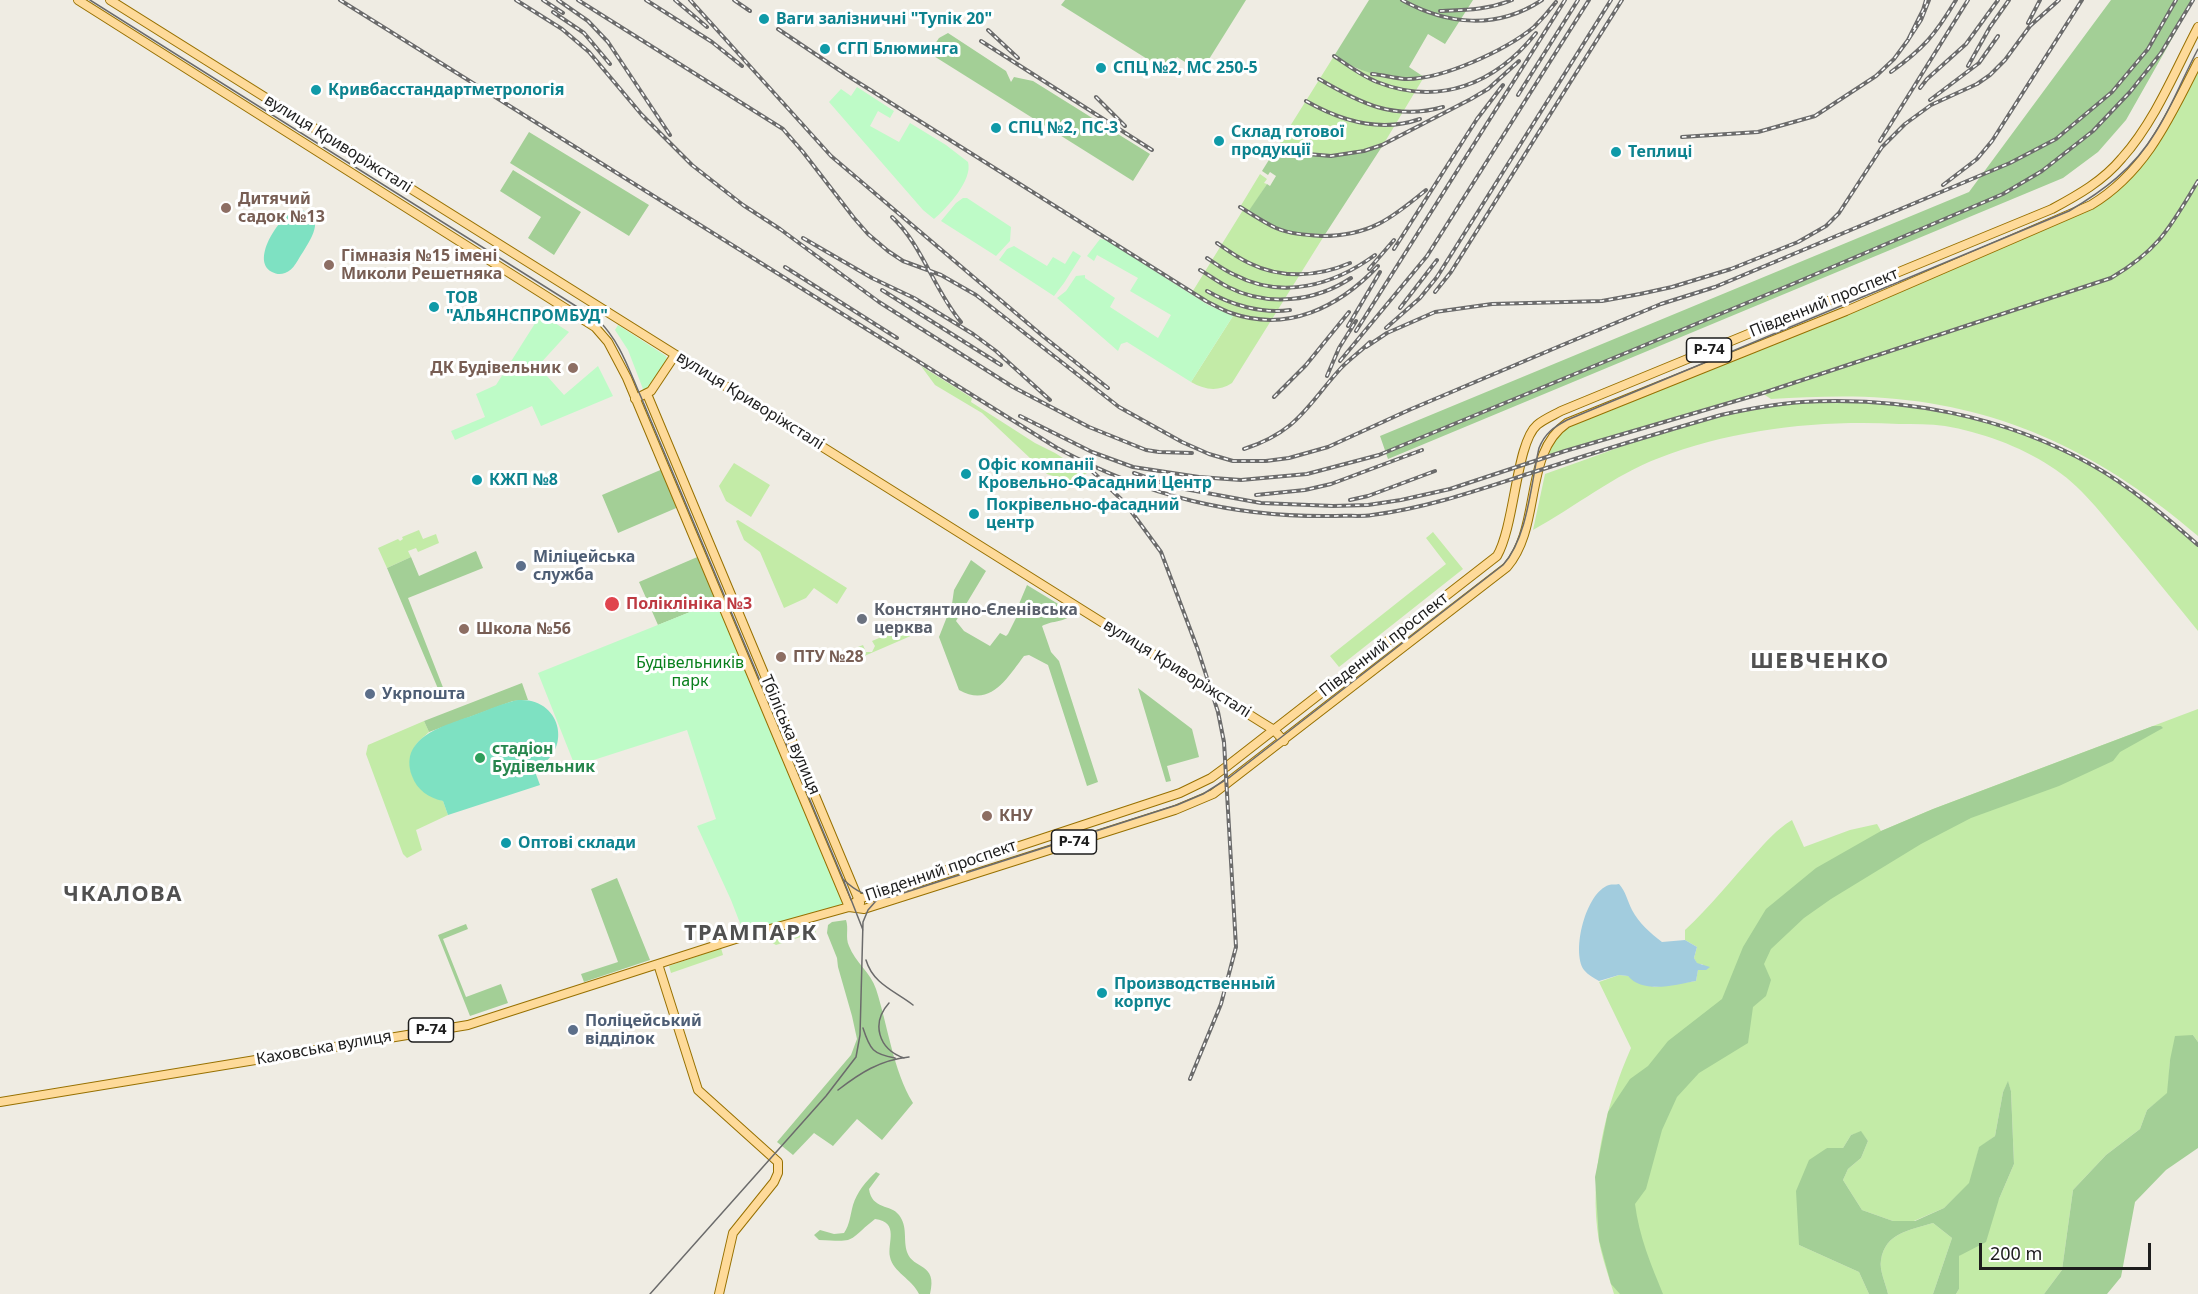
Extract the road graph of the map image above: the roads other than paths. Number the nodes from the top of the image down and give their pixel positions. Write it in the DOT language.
graph roads {
  1 [pos="78,0"];
  2 [pos="110,0"];
  3 [pos="2198,27"];
  4 [pos="2198,62"];
  5 [pos="226,73"];
  6 [pos="217,87"];
  7 [pos="675,355"];
  8 [pos="647,394"];
  9 [pos="635,399"];
  10 [pos="1274,730"];
  11 [pos="1284,741"];
  12 [pos="859,899"];
  13 [pos="849,907"];
  14 [pos="863,910"];
  15 [pos="658,964"];
  16 [pos="0,1102"];
  17 [pos="719,1294"];
  1 -- 6 [label="main road, вулиця Криворіжсталі"];
  2 -- 5 [label="main road, вулиця Криворіжсталі"];
  3 -- 10 [label="main road, Південний проспект / Р-74"];
  4 -- 11 [label="main road, Південний проспект / Р-74"];
  5 -- 6 [label="main road"];
  5 -- 7 [label="main road, вулиця Криворіжсталі"];
  6 -- 9 [label="main road, вулиця Криворіжсталі"];
  7 -- 8 [label="main road"];
  7 -- 10 [label="main road, вулиця Криворіжсталі"];
  8 -- 9 [label="main road"];
  8 -- 12 [label="main road, Тбіліська вулиця"];
  9 -- 13 [label="main road, Тбіліська вулиця"];
  10 -- 11 [label="main road, вулиця Криворіжсталі"];
  10 -- 12 [label="main road, Південний проспект / Р-74"];
  11 -- 14 [label="main road, Південний проспект / Р-74"];
  12 -- 13 [label="main road, Південний проспект / Р-74"];
  12 -- 14 [label="main road, Тбіліська вулиця"];
  13 -- 14 [label="main road, Південний проспект / Р-74"];
  13 -- 15 [label="main road, Каховська вулиця / Р-74"];
  15 -- 16 [label="main road, Каховська вулиця / Р-74"];
  15 -- 17 [label="main road"];
}
